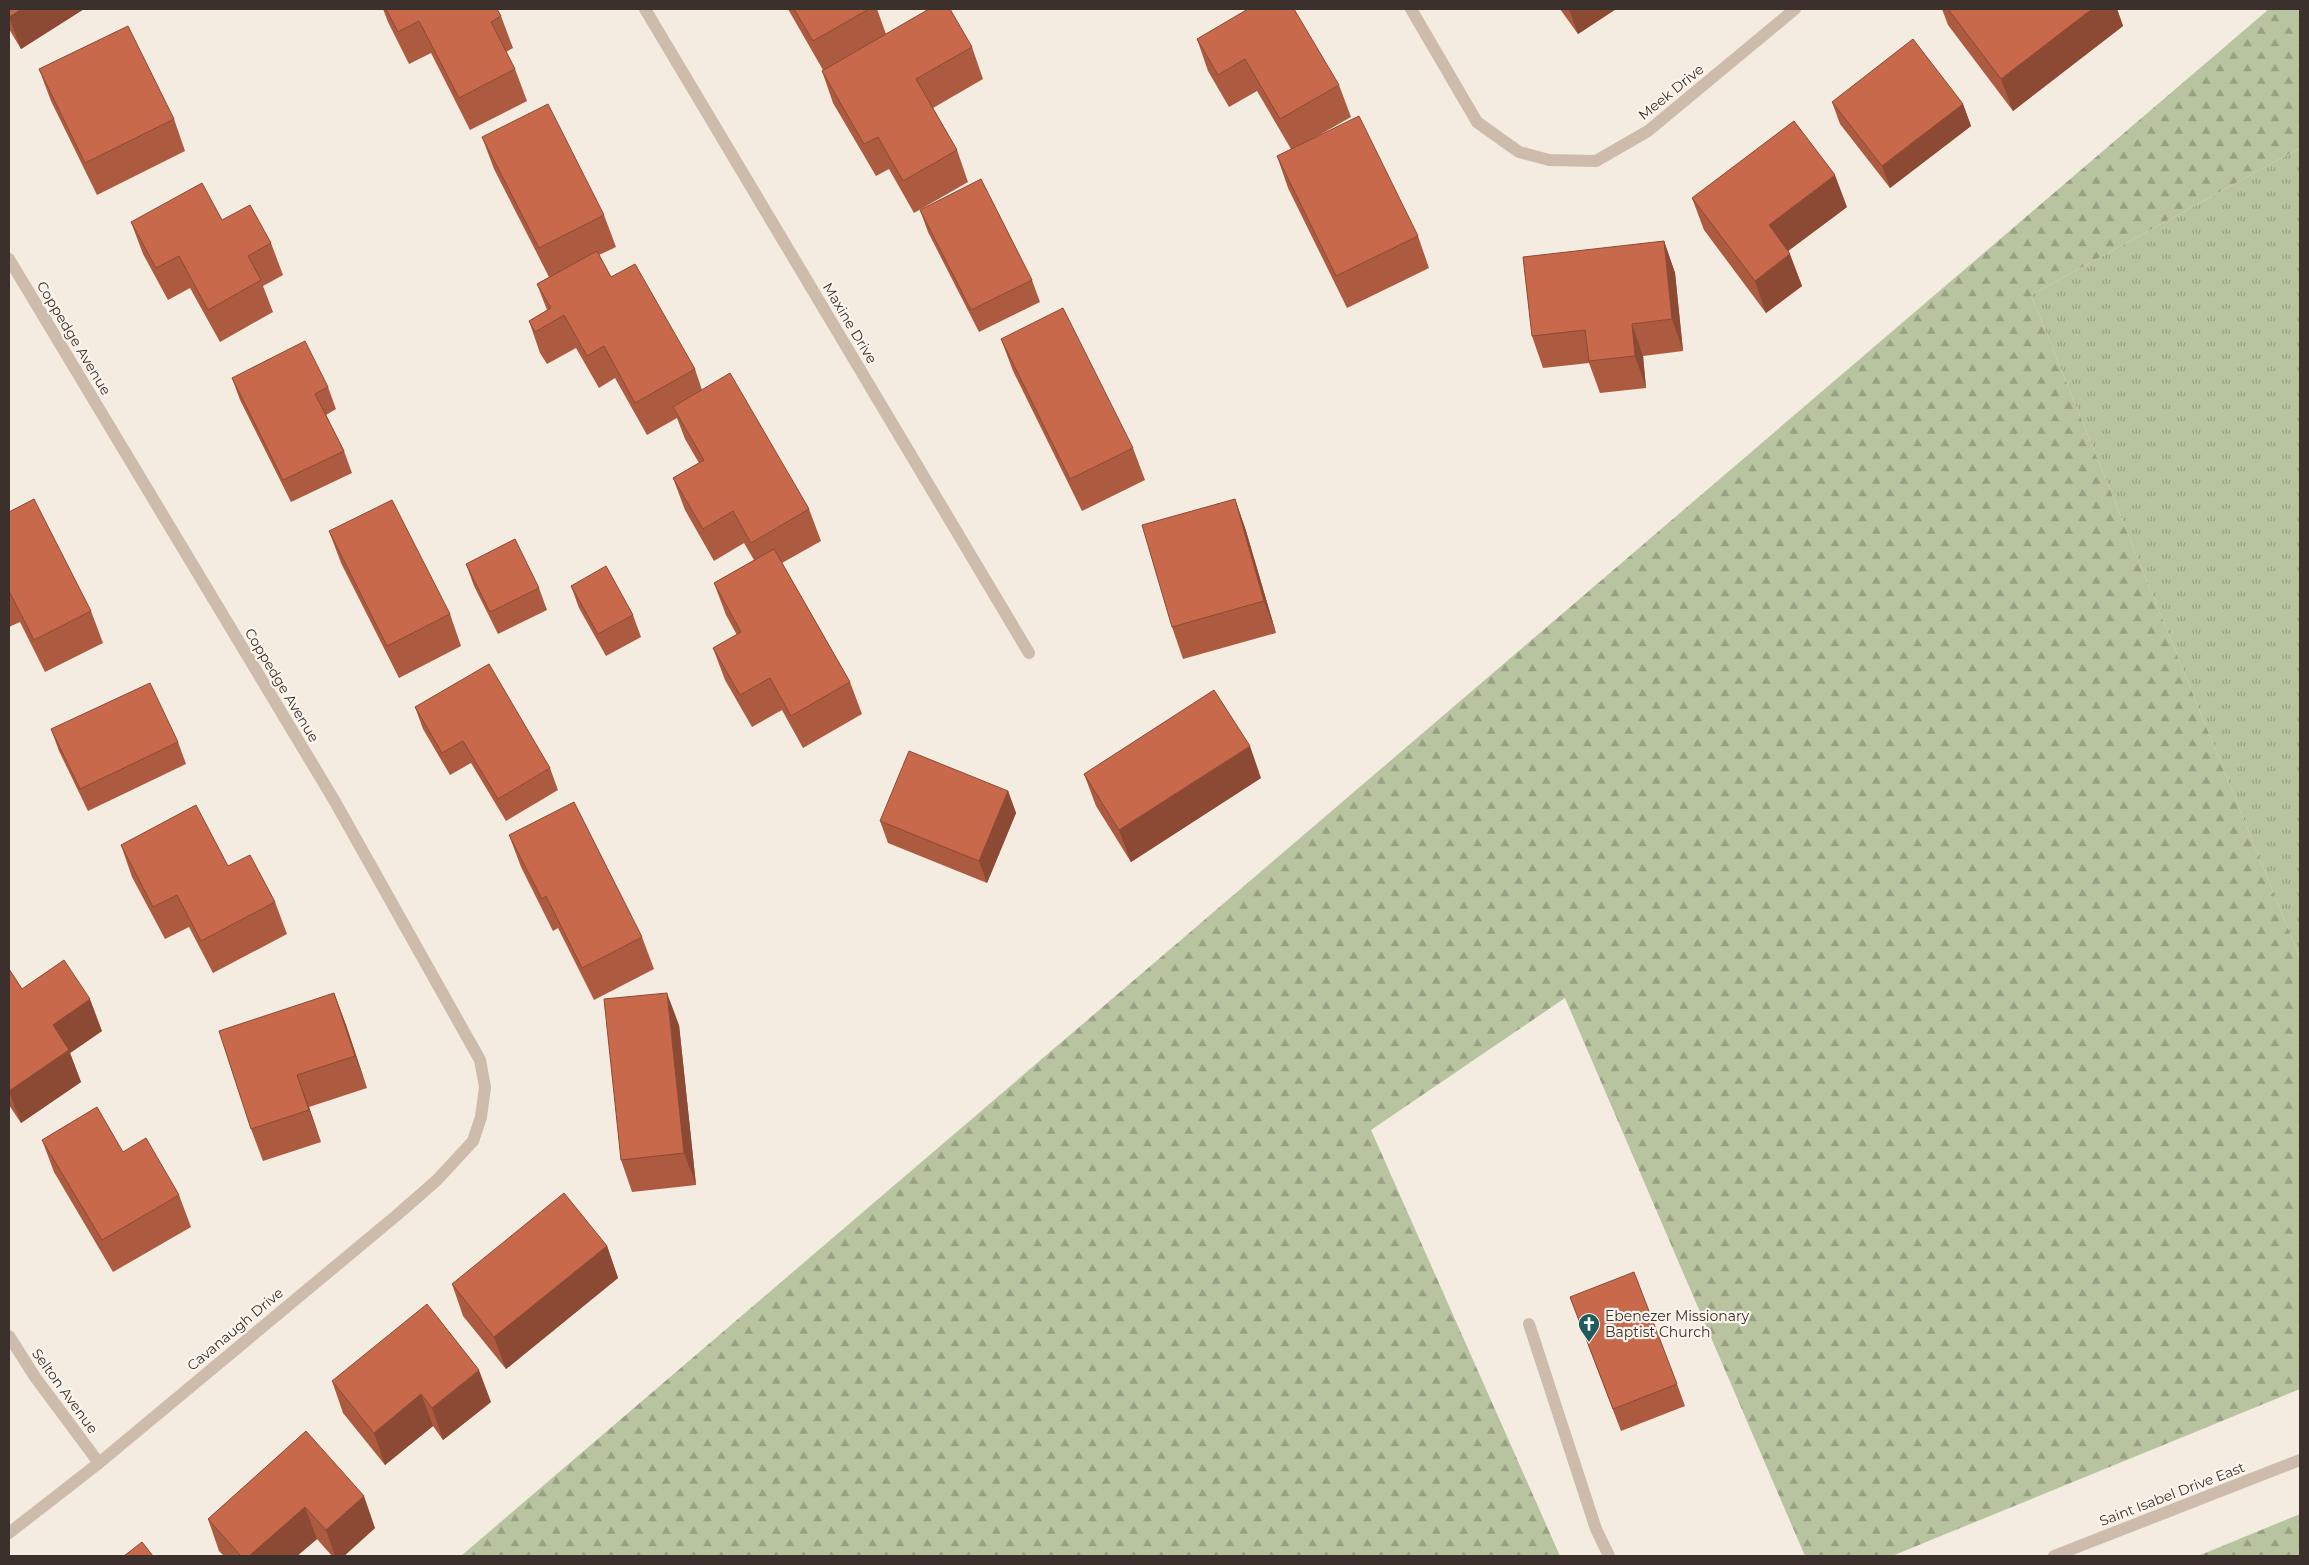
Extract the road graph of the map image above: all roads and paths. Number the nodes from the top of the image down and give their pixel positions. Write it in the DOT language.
graph roads {
  1 [pos="645,9"];
  2 [pos="1410,9"];
  3 [pos="1795,9"];
  4 [pos="9,259"];
  5 [pos="1029,653"];
  6 [pos="473,1141"];
  7 [pos="1529,1324"];
  8 [pos="9,1336"];
  9 [pos="2300,1460"];
  10 [pos="99,1464"];
  11 [pos="9,1533"];
  12 [pos="1609,1556"];
  13 [pos="2054,1556"];
  1 -- 5 [label="street, Maxine Drive"];
  2 -- 3 [label="street, Meek Drive"];
  4 -- 6 [label="street, Coppedge Avenue"];
  6 -- 10 [label="street, Cavanaugh Drive"];
  7 -- 12 [label="street"];
  8 -- 10 [label="street, Selton Avenue"];
  9 -- 13 [label="street, Saint Isabel Drive East"];
  10 -- 11 [label="street, Cavanaugh Drive"];
}
